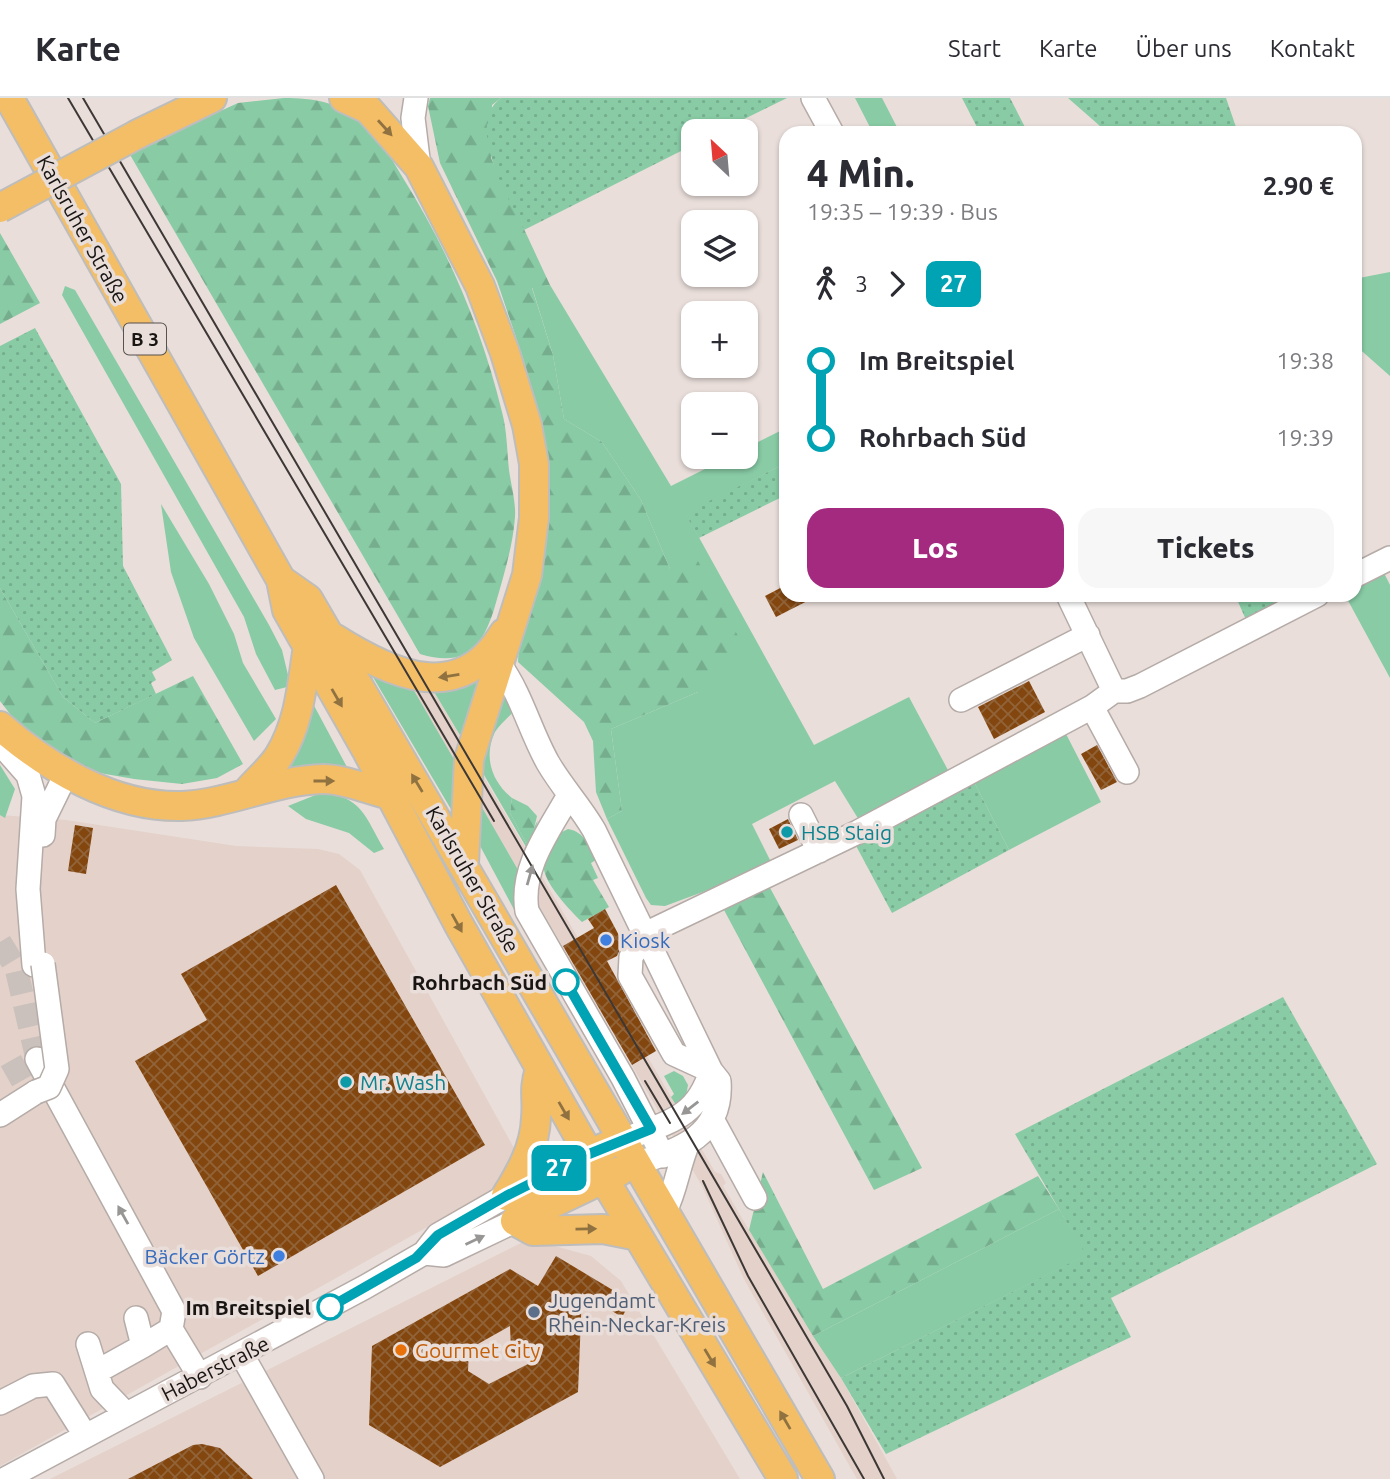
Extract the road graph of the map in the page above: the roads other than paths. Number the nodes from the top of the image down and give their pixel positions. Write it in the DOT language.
graph roads {
  1 [pos="9,98"];
  2 [pos="212,98"];
  3 [pos="344,98"];
  4 [pos="416,98"];
  5 [pos="813,98"];
  6 [pos="828,126"];
  7 [pos="419,167"];
  8 [pos="0,208"];
  9 [pos="1390,558"];
  10 [pos="1362,572"];
  11 [pos="1072,602"];
  12 [pos="1303,602"];
  13 [pos="515,616"];
  14 [pos="1088,635"];
  15 [pos="319,641"];
  16 [pos="500,665"];
  17 [pos="1114,691"];
  18 [pos="961,701"];
  19 [pos="1093,707"];
  20 [pos="0,726"];
  21 [pos="0,743"];
  22 [pos="1127,772"];
  23 [pos="66,774"];
  24 [pos="247,792"];
  25 [pos="390,795"];
  26 [pos="568,797"];
  27 [pos="802,815"];
  28 [pos="819,851"];
  29 [pos="464,863"];
  30 [pos="645,934"];
  31 [pos="39,965"];
  32 [pos="37,1059"];
  33 [pos="540,1069"];
  34 [pos="715,1076"];
  35 [pos="5,1112"];
  36 [pos="710,1123"];
  37 [pos="651,1129"];
  38 [pos="688,1143"];
  39 [pos="641,1153"];
  40 [pos="589,1154"];
  41 [pos="604,1179"];
  42 [pos="755,1198"];
  43 [pos="510,1208"];
  44 [pos="664,1211"];
  45 [pos="638,1236"];
  46 [pos="136,1318"];
  47 [pos="171,1329"];
  48 [pos="88,1344"];
  49 [pos="143,1346"];
  50 [pos="242,1355"];
  51 [pos="98,1371"];
  52 [pos="200,1377"];
  53 [pos="0,1403"];
  54 [pos="126,1414"];
  55 [pos="0,1418"];
  56 [pos="81,1437"];
  57 [pos="5,1479"];
  58 [pos="312,1479"];
  59 [pos="783,1479"];
  60 [pos="820,1479"];
  1 -- 15 [label="main road, Karlsruher Straße / B 3"];
  2 -- 8 [label="main road, bridge"];
  3 -- 7 [label="main road, one-way"];
  4 -- 7 [label="street"];
  5 -- 6 [label="street"];
  7 -- 13 [label="main road"];
  9 -- 10 [label="street"];
  11 -- 14 [label="street"];
  12 -- 17 [label="street"];
  13 -- 15 [label="main road, one-way"];
  13 -- 16 [label="main road"];
  14 -- 17 [label="street"];
  14 -- 18 [label="street"];
  15 -- 24 [label="main road"];
  15 -- 25 [label="main road, Karlsruher Straße, one-way"];
  29 -- 15 [label="main road, Karlsruher Straße, one-way"];
  16 -- 26 [label="street"];
  16 -- 29 [label="main road"];
  17 -- 19 [label="street"];
  19 -- 22 [label="street"];
  19 -- 28 [label="street"];
  20 -- 23 [label="main road"];
  21 -- 31 [label="street"];
  23 -- 24 [label="main road"];
  23 -- 31 [label="street"];
  24 -- 25 [label="main road, one-way"];
  25 -- 33 [label="main road, Karlsruher Straße, one-way"];
  26 -- 30 [label="street"];
  37 -- 26 [label="street, one-way"];
  27 -- 28 [label="street"];
  28 -- 30 [label="street"];
  29 -- 39 [label="main road, Karlsruher Straße"];
  30 -- 34 [label="street"];
  30 -- 34 [label="street"];
  31 -- 35 [label="street, bridge"];
  47 -- 32 [label="street, one-way"];
  33 -- 40 [label="main road, Karlsruher Straße, one-way"];
  33 -- 43 [label="main road"];
  34 -- 36 [label="street"];
  34 -- 37 [label="street, one-way"];
  36 -- 38 [label="street"];
  36 -- 42 [label="street"];
  37 -- 39 [label="street"];
  38 -- 39 [label="street"];
  38 -- 44 [label="street"];
  39 -- 40 [label="main road"];
  39 -- 41 [label="main road"];
  39 -- 44 [label="main road, Karlsruher Straße"];
  40 -- 41 [label="main road, Karlsruher Straße"];
  40 -- 43 [label="main road"];
  41 -- 43 [label="main road"];
  41 -- 45 [label="main road, Karlsruher Straße"];
  43 -- 45 [label="main road, one-way"];
  43 -- 50 [label="street, Haberstraße"];
  60 -- 44 [label="main road, Karlsruher Straße, one-way"];
  45 -- 59 [label="main road, Karlsruher Straße, one-way"];
  46 -- 49 [label="street"];
  47 -- 49 [label="street"];
  47 -- 52 [label="street"];
  48 -- 51 [label="street"];
  49 -- 51 [label="street"];
  50 -- 52 [label="street, Haberstraße"];
  50 -- 58 [label="street"];
  51 -- 54 [label="street"];
  52 -- 54 [label="street, Haberstraße"];
  53 -- 56 [label="street"];
  54 -- 56 [label="street, Haberstraße"];
  55 -- 56 [label="street"];
  56 -- 57 [label="street, Haberstraße"];
}
